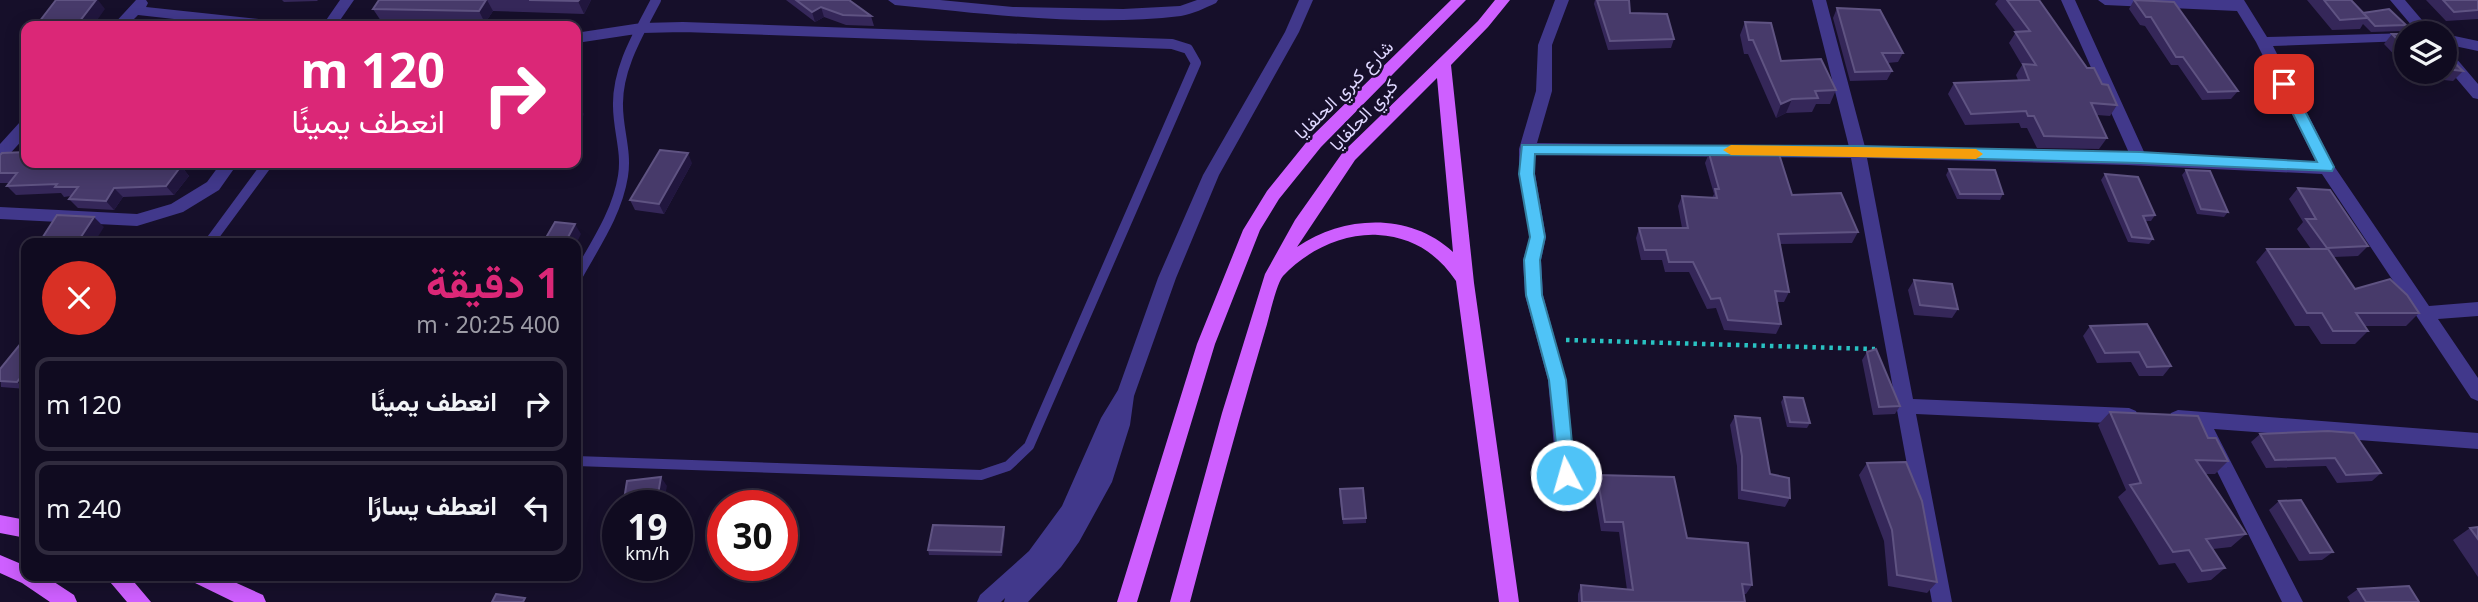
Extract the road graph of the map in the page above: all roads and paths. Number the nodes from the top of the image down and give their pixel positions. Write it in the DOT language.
graph roads {
  1 [pos="347,0"];
  2 [pos="656,0"];
  3 [pos="1211,0"];
  4 [pos="1306,0"];
  5 [pos="1459,0"];
  6 [pos="1503,0"];
  7 [pos="1562,0"];
  8 [pos="1819,0"];
  9 [pos="2068,0"];
  10 [pos="2105,0"];
  11 [pos="2397,0"];
  12 [pos="898,1"];
  13 [pos="2239,4"];
  14 [pos="139,5"];
  15 [pos="1126,7"];
  16 [pos="124,21"];
  17 [pos="244,21"];
  18 [pos="332,21"];
  19 [pos="2415,21"];
  20 [pos="642,28"];
  21 [pos="581,37"];
  22 [pos="2394,37"];
  23 [pos="2263,42"];
  24 [pos="2457,42"];
  25 [pos="2478,46"];
  26 [pos="1443,64"];
  27 [pos="2457,69"];
  28 [pos="2478,94"];
  29 [pos="21,131"];
  30 [pos="1527,149"];
  31 [pos="1858,151"];
  32 [pos="0,154"];
  33 [pos="2140,158"];
  34 [pos="2327,167"];
  35 [pos="226,168"];
  36 [pos="264,168"];
  37 [pos="0,214"];
  38 [pos="213,238"];
  39 [pos="581,269"];
  40 [pos="1274,274"];
  41 [pos="1465,283"];
  42 [pos="2478,309"];
  43 [pos="2423,313"];
  44 [pos="1546,340"];
  45 [pos="1897,349"];
  46 [pos="2470,370"];
  47 [pos="1126,393"];
  48 [pos="2478,393"];
  49 [pos="1907,406"];
  50 [pos="2200,419"];
  51 [pos="2478,441"];
  52 [pos="581,461"];
  53 [pos="1569,503"];
  54 [pos="21,519"];
  55 [pos="0,522"];
  56 [pos="21,528"];
  57 [pos="0,564"];
  58 [pos="21,572"];
  59 [pos="37,581"];
  60 [pos="120,581"];
  61 [pos="211,581"];
  62 [pos="67,602"];
  63 [pos="141,602"];
  64 [pos="256,602"];
  65 [pos="987,602"];
  66 [pos="1014,602"];
  67 [pos="1127,602"];
  68 [pos="1180,602"];
  69 [pos="1509,602"];
  70 [pos="1942,602"];
  71 [pos="2293,602"];
  1 -- 18 [label="street"];
  2 -- 20 [label="lane"];
  3 -- 15 [label="street"];
  4 -- 47 [label="street"];
  5 -- 67 [label="main road, شارع كبري الحلفايا"];
  6 -- 26 [label="main road, كبري الحلفايا"];
  7 -- 30 [label="street"];
  8 -- 31 [label="street"];
  9 -- 33 [label="street"];
  10 -- 13 [label="street"];
  11 -- 19 [label="street"];
  12 -- 15 [label="street"];
  13 -- 23 [label="street"];
  14 -- 16 [label="street"];
  14 -- 17 [label="street"];
  20 -- 21 [label="lane"];
  20 -- 39 [label="lane"];
  20 -- 52 [label="lane"];
  22 -- 23 [label="street"];
  23 -- 34 [label="street"];
  24 -- 25 [label="street"];
  26 -- 40 [label="main road, كبري الحلفايا"];
  26 -- 41 [label="main road"];
  27 -- 28 [label="street"];
  29 -- 32 [label="street"];
  30 -- 31 [label="street"];
  30 -- 44 [label="street"];
  31 -- 33 [label="street"];
  31 -- 45 [label="street"];
  33 -- 34 [label="street"];
  34 -- 43 [label="street"];
  35 -- 37 [label="street"];
  36 -- 38 [label="lane"];
  40 -- 41 [label="main road"];
  40 -- 68 [label="main road, كبري الحلفايا"];
  41 -- 69 [label="main road"];
  42 -- 43 [label="street"];
  43 -- 46 [label="street"];
  44 -- 45 [label="path"];
  44 -- 53 [label="street"];
  45 -- 49 [label="street"];
  46 -- 48 [label="street"];
  47 -- 65 [label="street"];
  47 -- 66 [label="street"];
  49 -- 50 [label="street"];
  49 -- 70 [label="street"];
  50 -- 51 [label="street"];
  50 -- 71 [label="street"];
  54 -- 55 [label="main road"];
  55 -- 56 [label="main road"];
  57 -- 58 [label="main road"];
  59 -- 62 [label="main road"];
  60 -- 63 [label="main road"];
  61 -- 64 [label="main road"];
}
